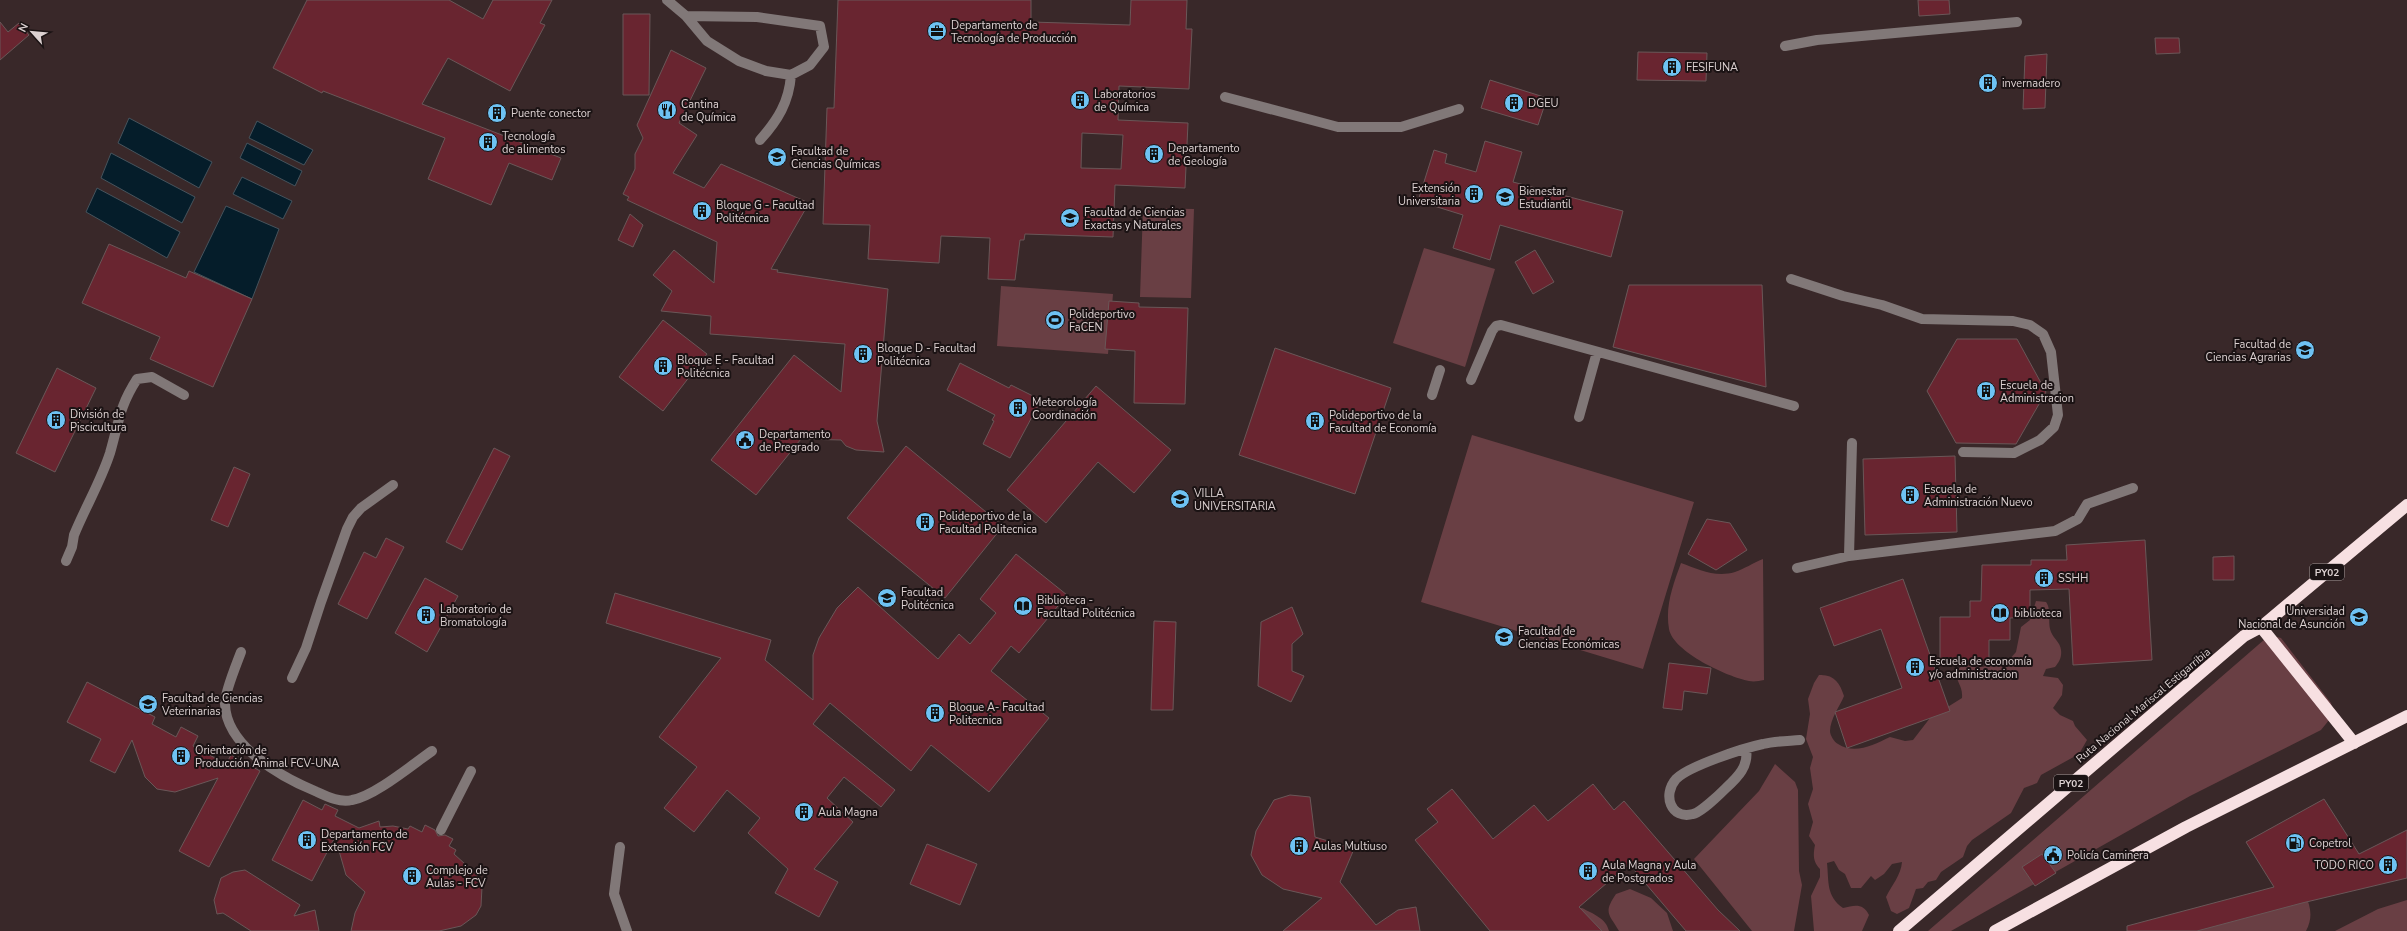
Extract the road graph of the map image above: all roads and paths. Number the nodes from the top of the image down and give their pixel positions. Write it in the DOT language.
graph roads {
  1 [pos="667,0"];
  2 [pos="686,16"];
  3 [pos="2017,22"];
  4 [pos="1785,46"];
  5 [pos="791,75"];
  6 [pos="1225,97"];
  7 [pos="1459,109"];
  8 [pos="760,140"];
  9 [pos="1791,279"];
  10 [pos="1597,352"];
  11 [pos="1440,370"];
  12 [pos="1471,380"];
  13 [pos="184,395"];
  14 [pos="1432,395"];
  15 [pos="1794,406"];
  16 [pos="1579,417"];
  17 [pos="1852,443"];
  18 [pos="1962,452"];
  19 [pos="393,485"];
  20 [pos="2133,488"];
  21 [pos="2407,505"];
  22 [pos="1849,556"];
  23 [pos="66,561"];
  24 [pos="1797,568"];
  25 [pos="2261,627"];
  26 [pos="241,652"];
  27 [pos="292,678"];
  28 [pos="2407,716"];
  29 [pos="1800,740"];
  30 [pos="2354,743"];
  31 [pos="1746,749"];
  32 [pos="432,751"];
  33 [pos="471,771"];
  34 [pos="440,830"];
  35 [pos="620,847"];
  36 [pos="627,931"];
  37 [pos="1900,931"];
  38 [pos="1995,931"];
  1 -- 2 [label="lane"];
  2 -- 5 [label="lane"];
  2 -- 5 [label="lane"];
  3 -- 4 [label="lane"];
  5 -- 8 [label="lane"];
  6 -- 7 [label="lane"];
  9 -- 18 [label="lane"];
  10 -- 12 [label="lane"];
  10 -- 15 [label="lane"];
  10 -- 16 [label="lane"];
  11 -- 14 [label="lane"];
  13 -- 23 [label="lane"];
  17 -- 22 [label="lane"];
  19 -- 27 [label="lane"];
  20 -- 22 [label="lane"];
  21 -- 25 [label="highway, Ruta Nacional Mariscal Estigarribia / PY02"];
  22 -- 24 [label="lane"];
  25 -- 30 [label="highway"];
  25 -- 37 [label="highway, Ruta Nacional Mariscal Estigarribia / PY02"];
  26 -- 32 [label="lane"];
  28 -- 30 [label="highway"];
  29 -- 31 [label="lane"];
  30 -- 38 [label="highway"];
  31 -- 31 [label="lane"];
  33 -- 34 [label="lane"];
  35 -- 36 [label="lane"];
}
